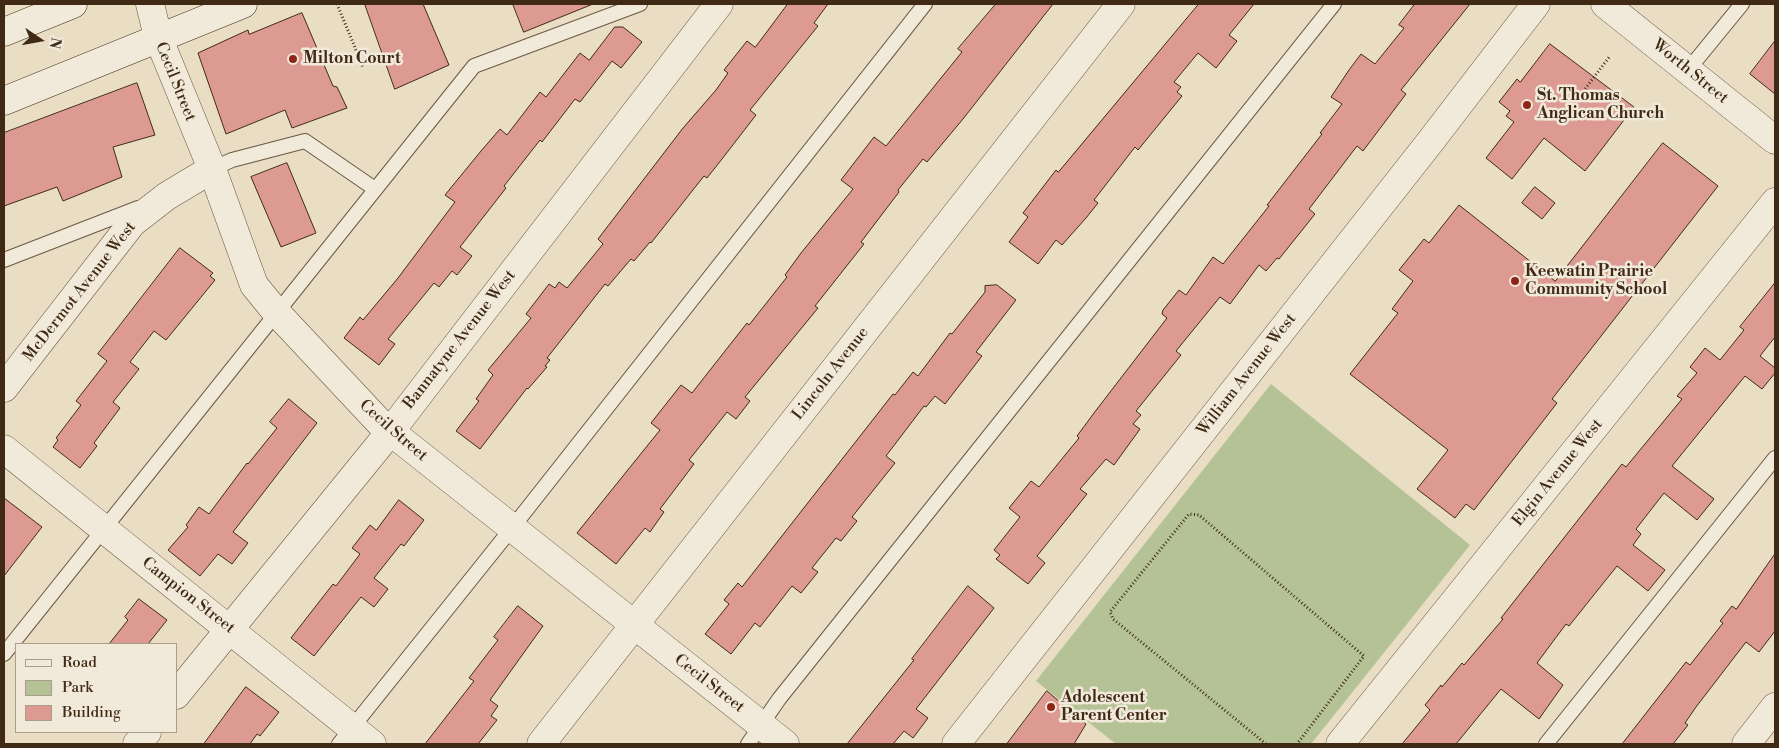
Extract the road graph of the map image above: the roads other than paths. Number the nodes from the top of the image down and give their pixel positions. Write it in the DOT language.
graph roads {
  1 [pos="72,4"];
  2 [pos="150,4"];
  3 [pos="243,4"];
  4 [pos="640,4"];
  5 [pos="719,4"];
  6 [pos="924,4"];
  7 [pos="1121,4"];
  8 [pos="1334,4"];
  9 [pos="1536,4"];
  10 [pos="1605,4"];
  11 [pos="1742,4"];
  12 [pos="4,32"];
  13 [pos="158,37"];
  14 [pos="1688,70"];
  15 [pos="4,101"];
  16 [pos="1775,140"];
  17 [pos="212,169"];
  18 [pos="375,189"];
  19 [pos="167,196"];
  20 [pos="1775,202"];
  21 [pos="4,260"];
  22 [pos="276,312"];
  23 [pos="4,388"];
  24 [pos="390,432"];
  25 [pos="4,449"];
  26 [pos="1775,458"];
  27 [pos="512,528"];
  28 [pos="103,529"];
  29 [pos="635,625"];
  30 [pos="230,628"];
  31 [pos="4,654"];
  32 [pos="178,693"];
  33 [pos="1775,707"];
  34 [pos="146,733"];
  35 [pos="754,734"];
  36 [pos="354,739"];
  37 [pos="137,744"];
  38 [pos="541,744"];
  39 [pos="785,744"];
  40 [pos="956,744"];
  41 [pos="1340,744"];
  42 [pos="1546,744"];
  43 [pos="1746,744"];
  1 -- 12 [label="street"];
  2 -- 13 [label="street, Cecil Street"];
  3 -- 13 [label="street"];
  4 -- 18 [label="lane"];
  5 -- 24 [label="street, Bannatyne Avenue West"];
  6 -- 27 [label="lane"];
  7 -- 29 [label="street, Lincoln Avenue"];
  8 -- 35 [label="lane"];
  9 -- 40 [label="street, William Avenue West"];
  10 -- 14 [label="street, Worth Street"];
  11 -- 14 [label="lane"];
  13 -- 15 [label="street"];
  13 -- 17 [label="street, Cecil Street"];
  14 -- 16 [label="street, Worth Street"];
  17 -- 18 [label="lane"];
  17 -- 19 [label="street, McDermot Avenue West"];
  17 -- 22 [label="street, Cecil Street"];
  18 -- 22 [label="lane"];
  19 -- 21 [label="lane"];
  19 -- 23 [label="street, McDermot Avenue West"];
  20 -- 41 [label="street, Elgin Avenue West"];
  22 -- 24 [label="street, Cecil Street"];
  22 -- 28 [label="lane"];
  24 -- 27 [label="street, Cecil Street"];
  24 -- 30 [label="street, Bannatyne Avenue West"];
  25 -- 28 [label="street, Campion Street"];
  26 -- 42 [label="lane"];
  27 -- 29 [label="street, Cecil Street"];
  27 -- 36 [label="lane"];
  28 -- 30 [label="street, Campion Street"];
  28 -- 31 [label="lane"];
  29 -- 35 [label="street, Cecil Street"];
  29 -- 38 [label="street, Lincoln Avenue"];
  30 -- 32 [label="street, Bannatyne Avenue West"];
  30 -- 36 [label="street, Campion Street"];
  33 -- 43 [label="street"];
  34 -- 37 [label="street"];
  35 -- 39 [label="street, Cecil Street"];
}
